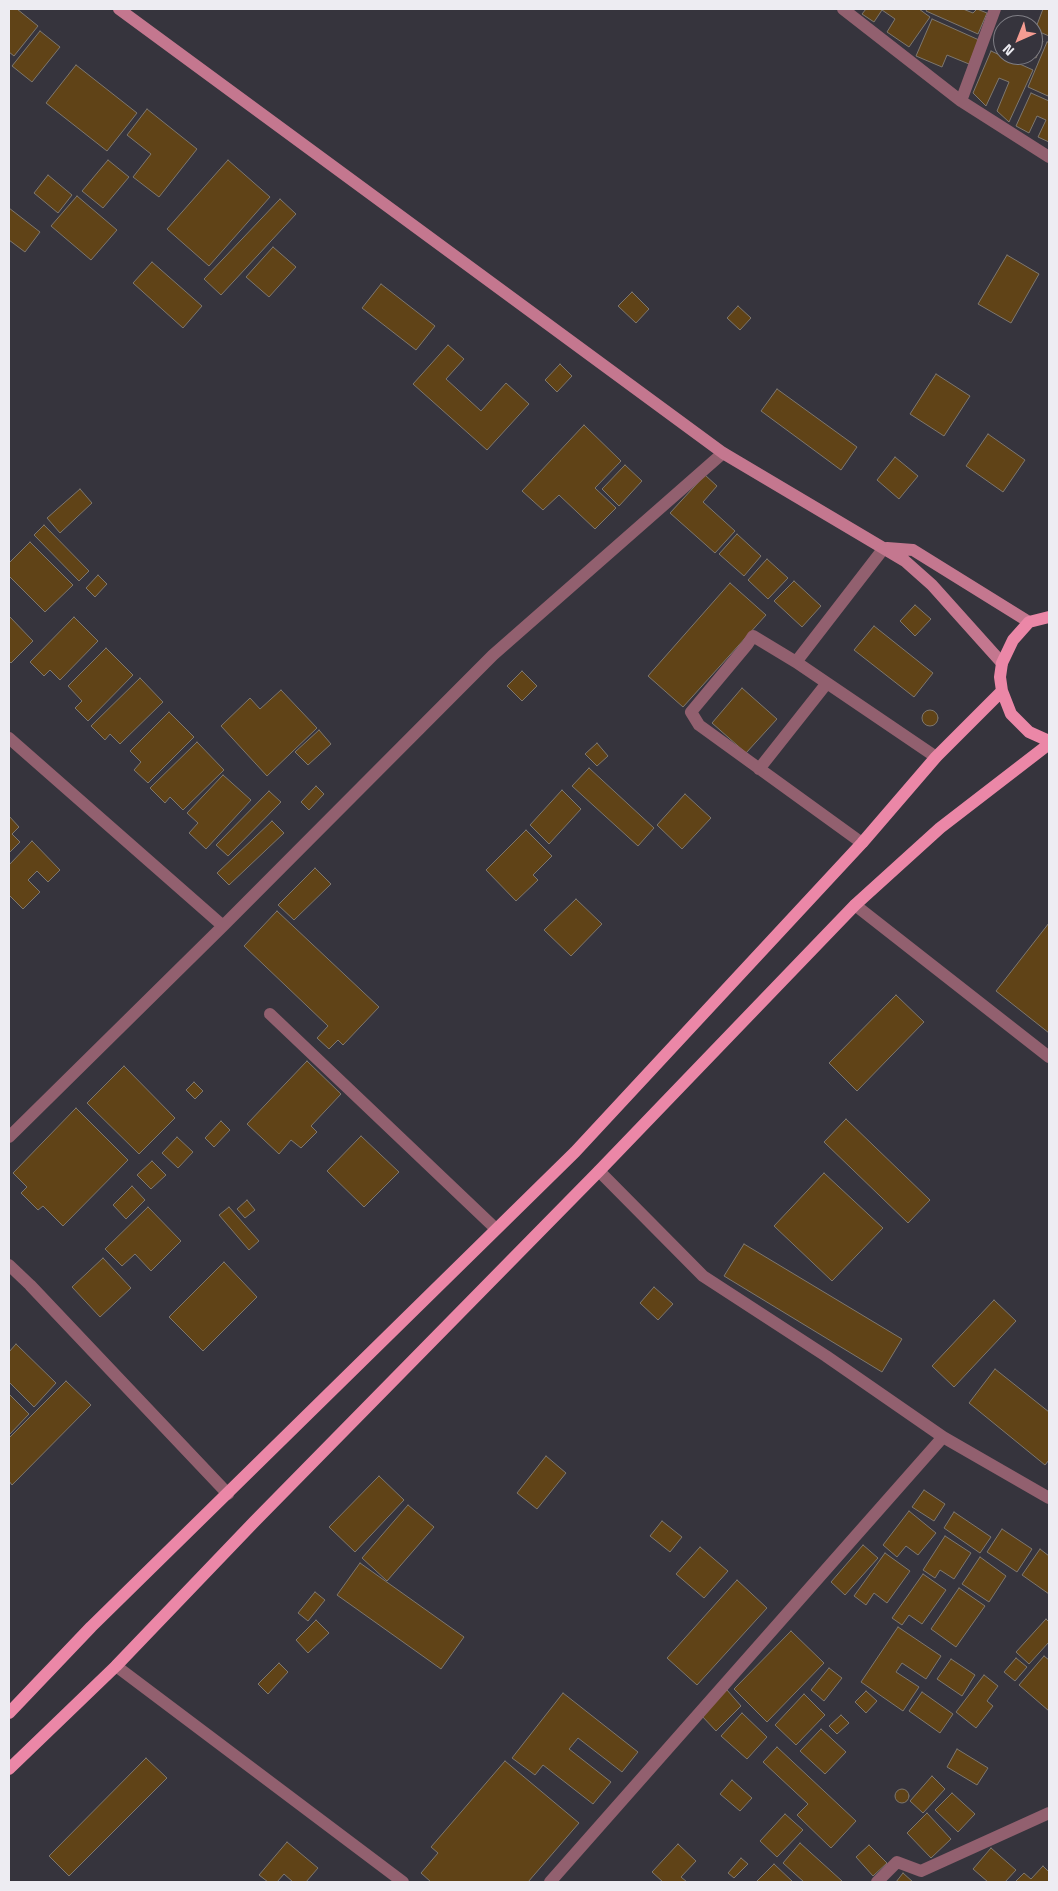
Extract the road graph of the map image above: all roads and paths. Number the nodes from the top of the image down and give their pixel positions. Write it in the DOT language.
graph roads {
  1 [pos="119,9"];
  2 [pos="843,9"];
  3 [pos="995,9"];
  4 [pos="961,102"];
  5 [pos="1049,157"];
  6 [pos="723,453"];
  7 [pos="884,548"];
  8 [pos="1049,617"];
  9 [pos="1029,622"];
  10 [pos="796,662"];
  11 [pos="1002,663"];
  12 [pos="827,683"];
  13 [pos="1002,691"];
  14 [pos="9,738"];
  15 [pos="1049,743"];
  16 [pos="936,757"];
  17 [pos="759,769"];
  18 [pos="862,843"];
  19 [pos="855,905"];
  20 [pos="223,926"];
  21 [pos="270,1014"];
  22 [pos="1049,1057"];
  23 [pos="9,1137"];
  24 [pos="599,1171"];
  25 [pos="496,1230"];
  26 [pos="9,1265"];
  27 [pos="943,1437"];
  28 [pos="228,1494"];
  29 [pos="1049,1498"];
  30 [pos="116,1666"];
  31 [pos="9,1713"];
  32 [pos="9,1769"];
  33 [pos="1049,1813"];
  34 [pos="403,1882"];
  35 [pos="550,1882"];
  36 [pos="877,1882"];
  1 -- 6 [label="street"];
  2 -- 4 [label="street"];
  3 -- 4 [label="street"];
  4 -- 5 [label="street"];
  6 -- 7 [label="street"];
  6 -- 20 [label="street"];
  7 -- 9 [label="street"];
  7 -- 10 [label="street"];
  7 -- 11 [label="street"];
  8 -- 9 [label="main road"];
  9 -- 11 [label="main road"];
  10 -- 12 [label="street"];
  10 -- 17 [label="street"];
  11 -- 13 [label="main road"];
  12 -- 16 [label="street"];
  12 -- 17 [label="street"];
  13 -- 15 [label="main road"];
  13 -- 16 [label="main road"];
  14 -- 20 [label="street"];
  15 -- 19 [label="main road"];
  16 -- 18 [label="main road"];
  17 -- 18 [label="street"];
  18 -- 25 [label="main road"];
  19 -- 22 [label="street"];
  19 -- 24 [label="main road"];
  20 -- 23 [label="street"];
  21 -- 25 [label="street"];
  24 -- 27 [label="street"];
  24 -- 30 [label="main road"];
  25 -- 28 [label="main road"];
  26 -- 28 [label="street"];
  27 -- 29 [label="street"];
  27 -- 35 [label="street"];
  28 -- 31 [label="main road"];
  30 -- 32 [label="main road"];
  30 -- 34 [label="street"];
  33 -- 36 [label="street"];
}
